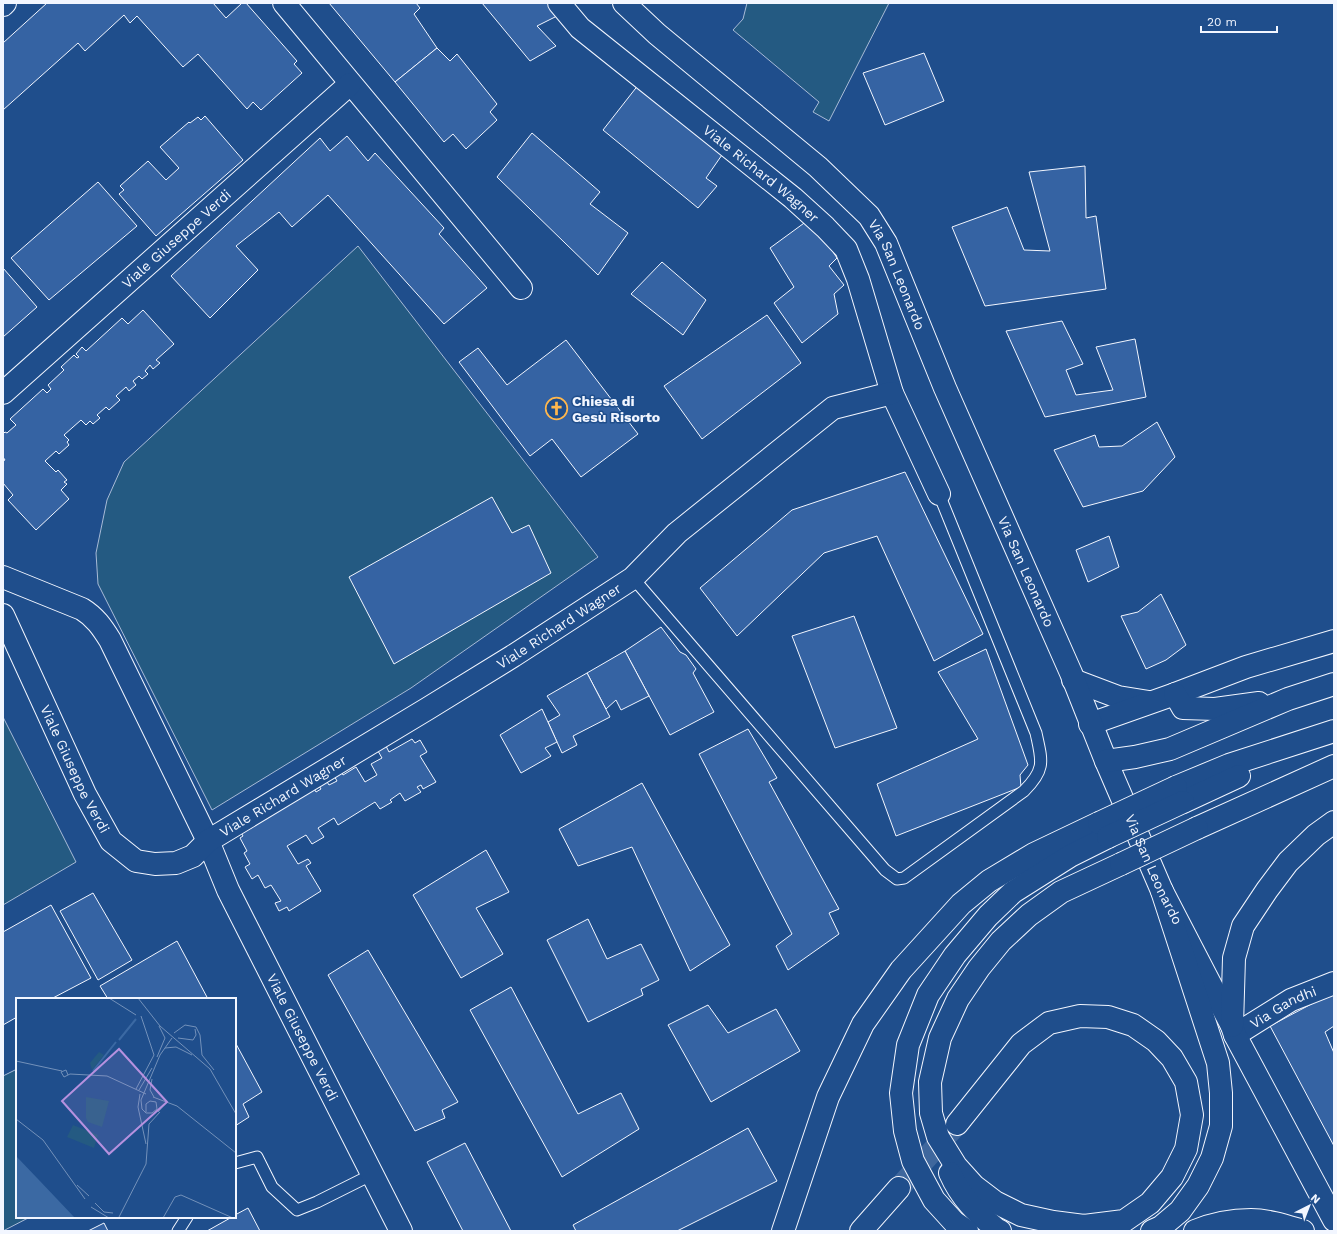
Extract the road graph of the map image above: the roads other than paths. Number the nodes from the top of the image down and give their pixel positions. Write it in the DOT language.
graph roads {
  1 [pos="284,3"];
  2 [pos="559,3"];
  3 [pos="624,3"];
  4 [pos="350,84"];
  5 [pos="521,288"];
  6 [pos="3,393"];
  7 [pos="892,393"];
  8 [pos="939,494"];
  9 [pos="3,577"];
  10 [pos="633,578"];
  11 [pos="3,616"];
  12 [pos="1334,642"];
  13 [pos="1073,680"];
  14 [pos="1334,684"];
  15 [pos="1176,694"];
  16 [pos="1288,699"];
  17 [pos="1152,702"];
  18 [pos="1090,724"];
  19 [pos="1334,731"];
  20 [pos="1106,761"];
  21 [pos="1334,766"];
  22 [pos="1334,822"];
  23 [pos="1103,830"];
  24 [pos="208,841"];
  25 [pos="1162,891"];
  26 [pos="1334,983"];
  27 [pos="1233,1030"];
  28 [pos="957,1124"];
  29 [pos="938,1137"];
  30 [pos="236,1163"];
  31 [pos="373,1174"];
  32 [pos="898,1188"];
  33 [pos="1333,1217"];
  34 [pos="186,1218"];
  35 [pos="178,1231"];
  36 [pos="402,1231"];
  37 [pos="783,1231"];
  38 [pos="861,1231"];
  39 [pos="966,1231"];
  40 [pos="1000,1231"];
  41 [pos="1152,1231"];
  42 [pos="1195,1231"];
  43 [pos="1303,1231"];
  1 -- 4 [label="main road"];
  2 -- 7 [label="main road, Viale Richard Wagner"];
  3 -- 13 [label="main road, Via San Leonardo"];
  4 -- 5 [label="main road"];
  4 -- 6 [label="main road, Viale Giuseppe Verdi"];
  7 -- 8 [label="main road, Viale Richard Wagner"];
  7 -- 10 [label="main road, Viale Richard Wagner"];
  8 -- 10 [label="lane"];
  9 -- 24 [label="main road, Viale Giuseppe Verdi"];
  10 -- 24 [label="main road, Viale Richard Wagner"];
  11 -- 24 [label="main road, Viale Giuseppe Verdi"];
  12 -- 15 [label="main road"];
  13 -- 17 [label="main road"];
  13 -- 18 [label="main road, Via San Leonardo"];
  14 -- 16 [label="main road"];
  15 -- 16 [label="main road"];
  15 -- 17 [label="main road"];
  16 -- 20 [label="main road"];
  17 -- 18 [label="main road"];
  18 -- 20 [label="main road, Via San Leonardo"];
  19 -- 23 [label="main road, bridge"];
  20 -- 25 [label="main road, Via San Leonardo"];
  21 -- 29 [label="main road, bridge"];
  22 -- 27 [label="main road"];
  23 -- 37 [label="main road"];
  23 -- 39 [label="main road"];
  24 -- 31 [label="main road, Viale Giuseppe Verdi"];
  25 -- 27 [label="main road, Via San Leonardo"];
  25 -- 41 [label="main road"];
  26 -- 27 [label="main road, Via Gandhi"];
  27 -- 33 [label="main road, Via San Leonardo"];
  28 -- 29 [label="main road"];
  29 -- 40 [label="main road"];
  30 -- 31 [label="lane"];
  31 -- 36 [label="main road, Viale Giuseppe Verdi"];
  32 -- 38 [label="main road"];
  34 -- 35 [label="lane"];
  42 -- 43 [label="main road"];
}
